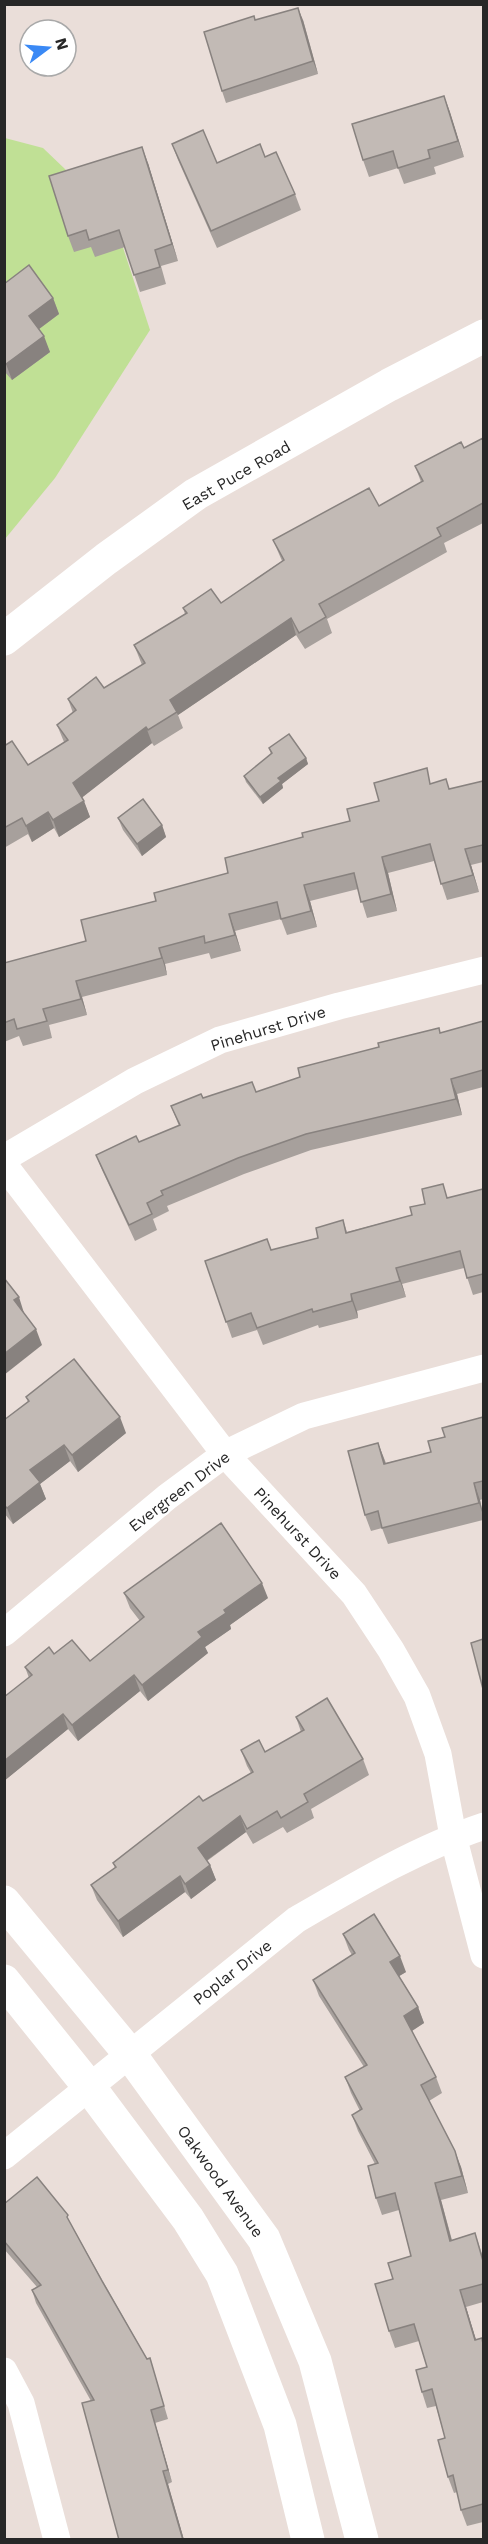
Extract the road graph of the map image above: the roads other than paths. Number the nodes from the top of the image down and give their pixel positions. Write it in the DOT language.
graph roads {
  1 [pos="483,336"];
  2 [pos="4,639"];
  3 [pos="483,969"];
  4 [pos="4,1158"];
  5 [pos="4,1165"];
  6 [pos="483,1368"];
  7 [pos="225,1454"];
  8 [pos="4,1633"];
  9 [pos="483,1826"];
  10 [pos="453,1836"];
  11 [pos="4,1902"];
  12 [pos="483,1955"];
  13 [pos="4,1981"];
  14 [pos="129,2053"];
  15 [pos="90,2088"];
  16 [pos="4,2156"];
  17 [pos="4,2371"];
  18 [pos="57,2540"];
  19 [pos="308,2540"];
  20 [pos="362,2540"];
  1 -- 2 [label="street, East Puce Road"];
  3 -- 4 [label="street, Pinehurst Drive"];
  5 -- 7 [label="street, Pinehurst Drive"];
  6 -- 7 [label="street, Evergreen Drive"];
  7 -- 8 [label="street, Evergreen Drive"];
  7 -- 10 [label="street, Pinehurst Drive"];
  9 -- 10 [label="street, Poplar Drive"];
  10 -- 12 [label="street, Pinehurst Drive"];
  10 -- 14 [label="street, Poplar Drive"];
  11 -- 14 [label="street, Oakwood Avenue"];
  13 -- 15 [label="street"];
  14 -- 15 [label="street, Poplar Drive"];
  14 -- 20 [label="street, Oakwood Avenue"];
  15 -- 16 [label="street, Poplar Drive"];
  15 -- 19 [label="street"];
  17 -- 18 [label="street"];
}
